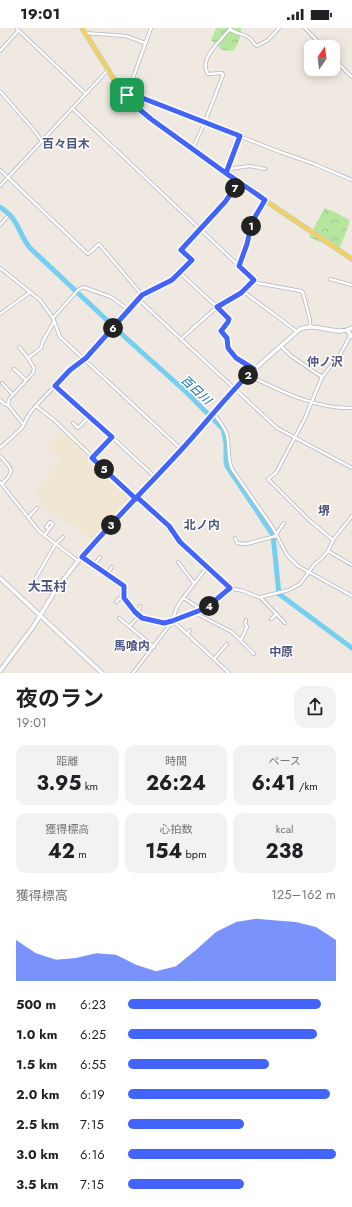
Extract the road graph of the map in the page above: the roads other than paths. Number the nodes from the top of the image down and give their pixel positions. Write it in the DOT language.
graph roads {
  1 [pos="82,28"];
  2 [pos="151,28"];
  3 [pos="279,28"];
  4 [pos="305,28"];
  5 [pos="17,29"];
  6 [pos="85,33"];
  7 [pos="316,40"];
  8 [pos="145,43"];
  9 [pos="0,51"];
  10 [pos="340,65"];
  11 [pos="108,70"];
  12 [pos="352,77"];
  13 [pos="0,91"];
  14 [pos="86,94"];
  15 [pos="126,94"];
  16 [pos="73,109"];
  17 [pos="205,122"];
  18 [pos="240,136"];
  19 [pos="42,141"];
  20 [pos="192,149"];
  21 [pos="266,169"];
  22 [pos="0,170"];
  23 [pos="227,171"];
  24 [pos="8,178"];
  25 [pos="352,180"];
  26 [pos="239,182"];
  27 [pos="0,186"];
  28 [pos="265,200"];
  29 [pos="7,217"];
  30 [pos="0,225"];
  31 [pos="200,229"];
  32 [pos="352,259"];
  33 [pos="239,266"];
  34 [pos="0,268"];
  35 [pos="180,273"];
  36 [pos="330,279"];
  37 [pos="254,280"];
  38 [pos="352,285"];
  39 [pos="243,291"];
  40 [pos="30,292"];
  41 [pos="142,295"];
  42 [pos="139,300"];
  43 [pos="217,307"];
  44 [pos="129,310"];
  45 [pos="0,314"];
  46 [pos="53,318"];
  47 [pos="54,322"];
  48 [pos="310,326"];
  49 [pos="352,328"];
  50 [pos="347,330"];
  51 [pos="296,331"];
  52 [pos="351,336"];
  53 [pos="182,339"];
  54 [pos="280,345"];
  55 [pos="19,347"];
  56 [pos="28,358"];
  57 [pos="84,359"];
  58 [pos="14,369"];
  59 [pos="254,369"];
  60 [pos="248,374"];
  61 [pos="322,377"];
  62 [pos="26,380"];
  63 [pos="2,383"];
  64 [pos="55,386"];
  65 [pos="235,390"];
  66 [pos="13,395"];
  67 [pos="0,400"];
  68 [pos="312,402"];
  69 [pos="8,404"];
  70 [pos="36,406"];
  71 [pos="352,408"];
  72 [pos="212,416"];
  73 [pos="89,417"];
  74 [pos="73,423"];
  75 [pos="23,424"];
  76 [pos="112,437"];
  77 [pos="294,438"];
  78 [pos="0,448"];
  79 [pos="182,450"];
  80 [pos="0,456"];
  81 [pos="92,458"];
  82 [pos="352,468"];
  83 [pos="156,478"];
  84 [pos="1,483"];
  85 [pos="137,498"];
  86 [pos="37,508"];
  87 [pos="352,516"];
  88 [pos="28,518"];
  89 [pos="284,523"];
  90 [pos="50,529"];
  91 [pos="44,536"];
  92 [pos="275,536"];
  93 [pos="63,537"];
  94 [pos="235,538"];
  95 [pos="333,540"];
  96 [pos="55,545"];
  97 [pos="328,551"];
  98 [pos="82,557"];
  99 [pos="100,557"];
  100 [pos="78,561"];
  101 [pos="178,562"];
  102 [pos="94,565"];
  103 [pos="352,565"];
  104 [pos="112,567"];
  105 [pos="207,567"];
  106 [pos="308,572"];
  107 [pos="107,574"];
  108 [pos="0,578"];
  109 [pos="34,580"];
  110 [pos="194,583"];
  111 [pos="230,588"];
  112 [pos="123,595"];
  113 [pos="352,596"];
  114 [pos="183,598"];
  115 [pos="261,598"];
  116 [pos="116,602"];
  117 [pos="140,606"];
  118 [pos="200,609"];
  119 [pos="193,612"];
  120 [pos="277,614"];
  121 [pos="139,615"];
  122 [pos="41,616"];
  123 [pos="119,618"];
  124 [pos="271,618"];
  125 [pos="246,620"];
  126 [pos="172,621"];
  127 [pos="285,623"];
  128 [pos="130,626"];
  129 [pos="190,630"];
  130 [pos="187,634"];
  131 [pos="241,640"];
  132 [pos="227,644"];
  133 [pos="154,647"];
  134 [pos="254,654"];
  135 [pos="214,659"];
  136 [pos="0,671"];
  137 [pos="102,673"];
  138 [pos="132,673"];
  139 [pos="229,673"];
  1 -- 6 [label="main road"];
  2 -- 8 [label="street"];
  3 -- 17 [label="street"];
  4 -- 7 [label="street"];
  5 -- 9 [label="street"];
  5 -- 14 [label="street"];
  6 -- 8 [label="street"];
  6 -- 11 [label="main road"];
  8 -- 15 [label="street"];
  10 -- 12 [label="street"];
  11 -- 14 [label="street"];
  11 -- 15 [label="main road"];
  13 -- 19 [label="street"];
  14 -- 16 [label="street"];
  15 -- 17 [label="street"];
  15 -- 20 [label="main road"];
  16 -- 19 [label="street"];
  16 -- 31 [label="street"];
  17 -- 18 [label="street"];
  17 -- 20 [label="street"];
  18 -- 23 [label="street"];
  18 -- 25 [label="street"];
  19 -- 24 [label="street"];
  20 -- 23 [label="main road"];
  21 -- 23 [label="street"];
  22 -- 24 [label="street"];
  23 -- 26 [label="main road"];
  24 -- 27 [label="street"];
  24 -- 41 [label="street"];
  26 -- 28 [label="main road"];
  26 -- 31 [label="street"];
  28 -- 32 [label="main road"];
  28 -- 33 [label="street"];
  29 -- 30 [label="street"];
  31 -- 33 [label="street"];
  31 -- 35 [label="street"];
  33 -- 37 [label="street"];
  34 -- 40 [label="street"];
  35 -- 41 [label="street"];
  35 -- 43 [label="street"];
  36 -- 38 [label="street"];
  37 -- 39 [label="street"];
  37 -- 48 [label="street"];
  39 -- 43 [label="street"];
  39 -- 51 [label="street"];
  40 -- 45 [label="street"];
  40 -- 46 [label="street"];
  41 -- 42 [label="street"];
  42 -- 44 [label="street"];
  42 -- 53 [label="street"];
  43 -- 53 [label="street"];
  43 -- 59 [label="street"];
  44 -- 46 [label="street"];
  44 -- 57 [label="street"];
  46 -- 47 [label="street"];
  47 -- 56 [label="street"];
  47 -- 57 [label="street"];
  48 -- 50 [label="street"];
  48 -- 51 [label="street"];
  49 -- 50 [label="street"];
  50 -- 52 [label="street"];
  51 -- 54 [label="street"];
  52 -- 61 [label="street"];
  53 -- 65 [label="street"];
  54 -- 59 [label="street"];
  54 -- 61 [label="street"];
  55 -- 56 [label="street"];
  56 -- 62 [label="street"];
  57 -- 64 [label="street"];
  57 -- 79 [label="street"];
  58 -- 62 [label="street"];
  59 -- 60 [label="street"];
  60 -- 65 [label="street"];
  60 -- 68 [label="street"];
  61 -- 68 [label="street"];
  62 -- 66 [label="street"];
  63 -- 66 [label="street"];
  64 -- 70 [label="street"];
  64 -- 73 [label="street"];
  65 -- 72 [label="street"];
  65 -- 77 [label="street"];
  66 -- 69 [label="street"];
  67 -- 69 [label="street"];
  68 -- 71 [label="street"];
  68 -- 77 [label="street"];
  69 -- 75 [label="street"];
  70 -- 75 [label="street"];
  70 -- 81 [label="street"];
  72 -- 79 [label="street"];
  72 -- 92 [label="street"];
  73 -- 74 [label="street"];
  73 -- 76 [label="street"];
  75 -- 78 [label="street"];
  76 -- 81 [label="street"];
  76 -- 83 [label="street"];
  77 -- 82 [label="street"];
  77 -- 95 [label="street"];
  79 -- 83 [label="street"];
  80 -- 84 [label="street"];
  81 -- 85 [label="street"];
  83 -- 85 [label="street"];
  84 -- 88 [label="street"];
  85 -- 98 [label="street"];
  85 -- 105 [label="street"];
  86 -- 88 [label="street"];
  87 -- 95 [label="street"];
  88 -- 91 [label="street"];
  89 -- 92 [label="street"];
  90 -- 91 [label="street"];
  91 -- 96 [label="street"];
  92 -- 94 [label="street"];
  92 -- 106 [label="street"];
  93 -- 96 [label="street"];
  95 -- 97 [label="street"];
  96 -- 100 [label="street"];
  96 -- 109 [label="street"];
  97 -- 103 [label="street"];
  97 -- 106 [label="street"];
  98 -- 100 [label="street"];
  98 -- 102 [label="street"];
  99 -- 102 [label="street"];
  100 -- 122 [label="street"];
  101 -- 110 [label="street"];
  102 -- 107 [label="street"];
  104 -- 107 [label="street"];
  105 -- 110 [label="street"];
  105 -- 111 [label="street"];
  106 -- 113 [label="street"];
  106 -- 115 [label="street"];
  107 -- 112 [label="street"];
  108 -- 122 [label="street"];
  110 -- 114 [label="street"];
  111 -- 115 [label="street"];
  111 -- 118 [label="street"];
  112 -- 116 [label="street"];
  112 -- 121 [label="street"];
  114 -- 118 [label="street"];
  114 -- 126 [label="street"];
  115 -- 120 [label="street"];
  117 -- 121 [label="street"];
  118 -- 119 [label="street"];
  119 -- 126 [label="street"];
  119 -- 131 [label="street"];
  120 -- 124 [label="street"];
  120 -- 127 [label="street"];
  121 -- 126 [label="street"];
  121 -- 128 [label="street"];
  122 -- 136 [label="street"];
  122 -- 137 [label="street"];
  123 -- 128 [label="street"];
  125 -- 131 [label="street"];
  126 -- 130 [label="street"];
  126 -- 133 [label="street"];
  128 -- 133 [label="street"];
  129 -- 130 [label="street"];
  130 -- 135 [label="street"];
  131 -- 134 [label="street"];
  132 -- 135 [label="street"];
  133 -- 138 [label="street"];
  135 -- 139 [label="street"];
}
